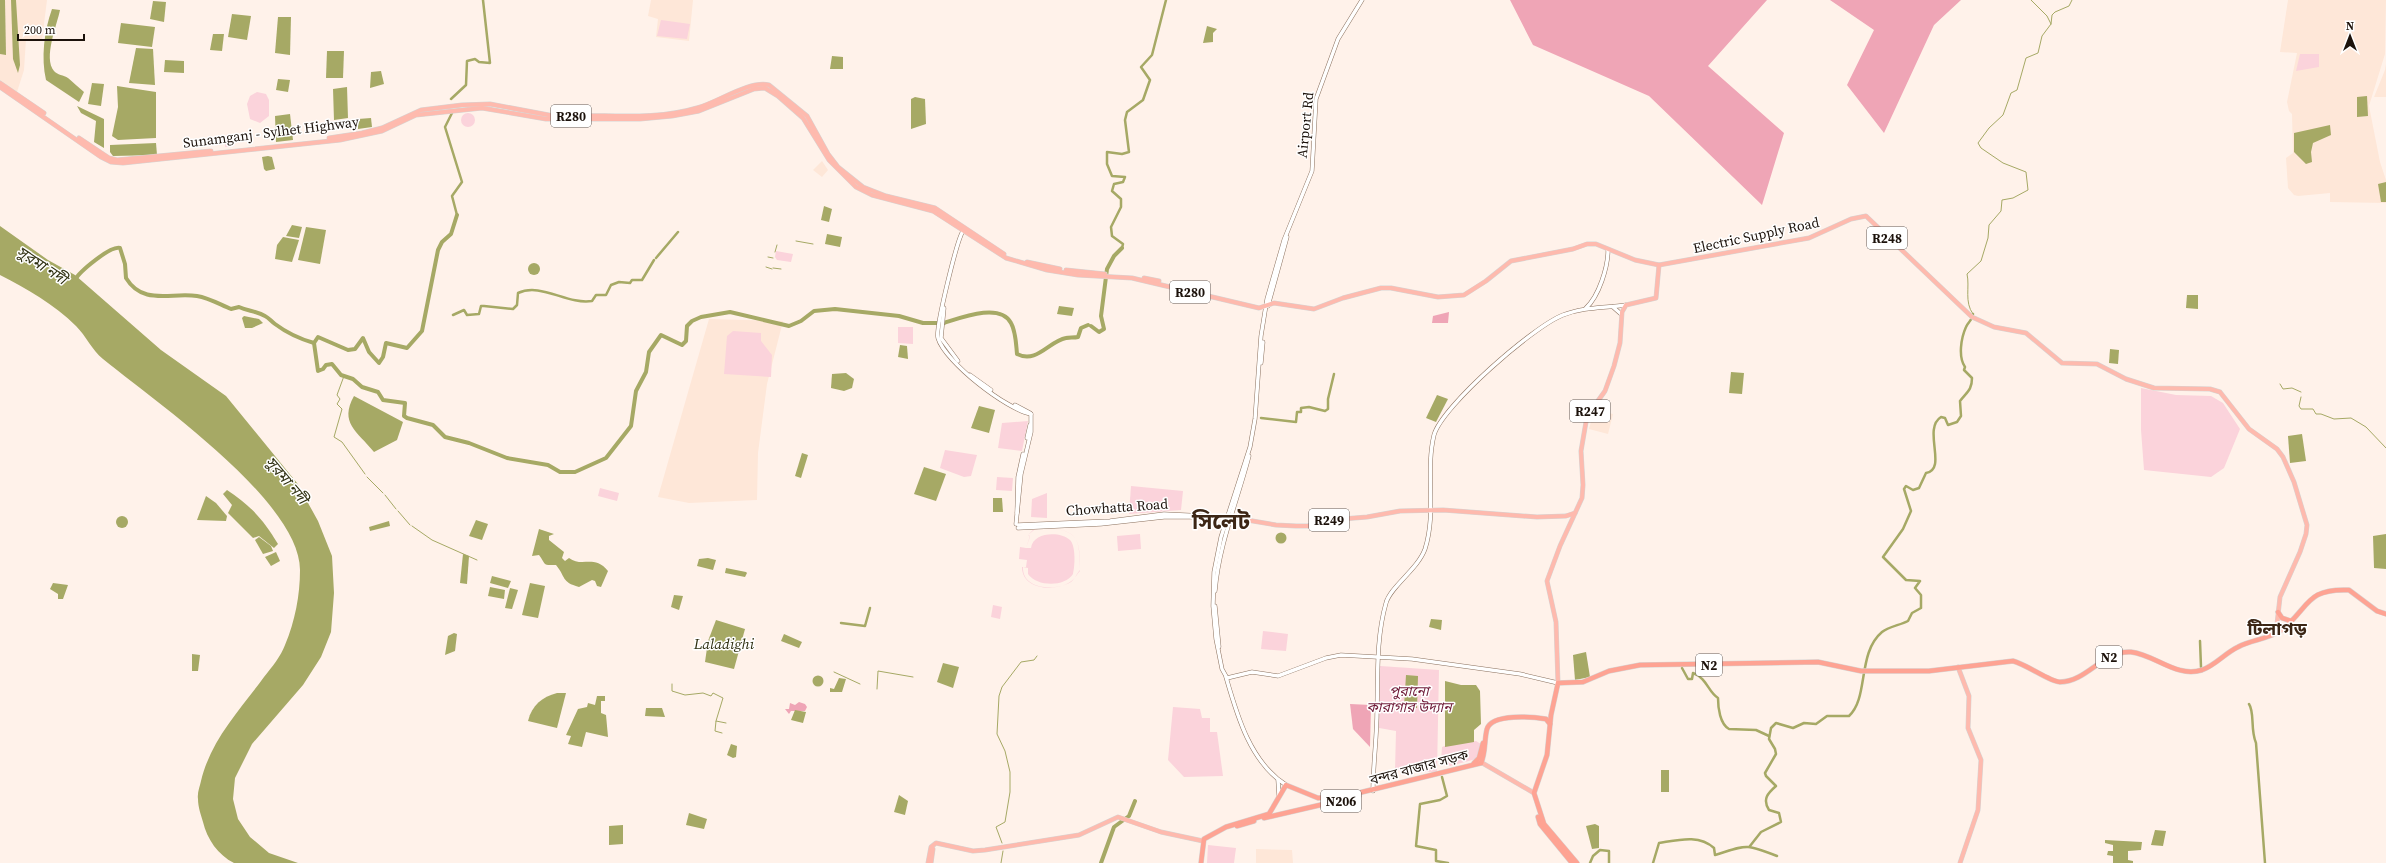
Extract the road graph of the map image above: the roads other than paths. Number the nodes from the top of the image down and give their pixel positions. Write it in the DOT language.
graph roads {
  1 [pos="1362,0"];
  2 [pos="0,83"];
  3 [pos="0,87"];
  4 [pos="726,99"];
  5 [pos="644,117"];
  6 [pos="963,231"];
  7 [pos="1608,250"];
  8 [pos="1615,252"];
  9 [pos="1608,258"];
  10 [pos="1659,265"];
  11 [pos="1102,275"];
  12 [pos="1595,298"];
  13 [pos="1626,305"];
  14 [pos="1267,307"];
  15 [pos="1601,307"];
  16 [pos="1612,307"];
  17 [pos="1585,309"];
  18 [pos="1621,314"];
  19 [pos="1431,510"];
  20 [pos="1575,513"];
  21 [pos="1566,516"];
  22 [pos="1229,517"];
  23 [pos="1571,522"];
  24 [pos="2278,612"];
  25 [pos="2386,614"];
  26 [pos="2291,621"];
  27 [pos="2276,633"];
  28 [pos="1378,657"];
  29 [pos="1958,667"];
  30 [pos="1227,678"];
  31 [pos="1558,683"];
  32 [pos="1551,715"];
  33 [pos="1546,719"];
  34 [pos="1550,724"];
  35 [pos="1482,761"];
  36 [pos="1278,779"];
  37 [pos="1286,785"];
  38 [pos="1373,790"];
  39 [pos="1535,795"];
  40 [pos="1279,798"];
  41 [pos="1202,841"];
  42 [pos="934,844"];
  43 [pos="928,863"];
  44 [pos="931,863"];
  45 [pos="1200,863"];
  46 [pos="1572,863"];
  47 [pos="1576,863"];
  48 [pos="1960,863"];
  1 -- 14 [label="main road, Airport Rd"];
  2 -- 5 [label="main road, Sunamganj - Sylhet Highway / R280"];
  3 -- 5 [label="main road, Sunamganj - Sylhet Highway / R280"];
  4 -- 5 [label="main road, Sunamganj - Sylhet Highway / R280"];
  4 -- 6 [label="main road, Sunamganj - Sylhet Highway / R280"];
  4 -- 11 [label="main road, Sunamganj - Sylhet Highway / R280"];
  6 -- 11 [label="main road, Sunamganj - Sylhet Highway / R280"];
  6 -- 22 [label="main road, Chowhatta Road"];
  7 -- 8 [label="main road, Electric Supply Road / R248"];
  7 -- 9 [label="main road"];
  7 -- 14 [label="main road, Electric Supply Road / R248"];
  8 -- 9 [label="main road"];
  8 -- 10 [label="main road, Electric Supply Road / R248"];
  9 -- 12 [label="main road"];
  10 -- 13 [label="main road"];
  10 -- 24 [label="main road, Electric Supply Road / R248"];
  11 -- 14 [label="main road, Sunamganj - Sylhet Highway / R280"];
  12 -- 15 [label="main road"];
  12 -- 17 [label="main road"];
  13 -- 16 [label="main road"];
  13 -- 18 [label="main road, R247"];
  14 -- 22 [label="main road, Airport Rd"];
  15 -- 16 [label="main road"];
  15 -- 17 [label="main road"];
  16 -- 18 [label="main road"];
  17 -- 19 [label="main road"];
  18 -- 20 [label="main road, R247"];
  19 -- 21 [label="main road, R249"];
  19 -- 22 [label="main road, R249"];
  19 -- 28 [label="main road"];
  20 -- 21 [label="main road, R249"];
  20 -- 23 [label="main road"];
  21 -- 23 [label="main road"];
  22 -- 30 [label="main road, বন্দর বাজার সড়ক"];
  23 -- 31 [label="main road"];
  24 -- 26 [label="highway"];
  24 -- 27 [label="main road, Electric Supply Road / R248"];
  25 -- 26 [label="highway, N2"];
  26 -- 27 [label="highway, N2"];
  27 -- 29 [label="highway, N2"];
  28 -- 30 [label="main road"];
  28 -- 31 [label="main road"];
  28 -- 38 [label="main road"];
  29 -- 31 [label="highway, N2"];
  29 -- 48 [label="main road"];
  30 -- 36 [label="main road, বন্দর বাজার সড়ক"];
  31 -- 32 [label="highway"];
  32 -- 33 [label="highway"];
  32 -- 34 [label="highway"];
  33 -- 34 [label="highway"];
  33 -- 35 [label="highway"];
  34 -- 39 [label="highway"];
  35 -- 38 [label="highway, বন্দর বাজার সড়ক / N206"];
  35 -- 39 [label="main road, বন্দর বাজার সড়ক"];
  35 -- 41 [label="highway, N206"];
  36 -- 37 [label="main road, বন্দর বাজার সড়ক"];
  36 -- 40 [label="main road"];
  37 -- 38 [label="highway, বন্দর বাজার সড়ক / N206"];
  37 -- 40 [label="highway"];
  39 -- 46 [label="highway"];
  39 -- 47 [label="highway"];
  40 -- 41 [label="highway"];
  41 -- 42 [label="main road"];
  41 -- 45 [label="highway"];
  42 -- 43 [label="main road"];
  42 -- 44 [label="main road"];
}
